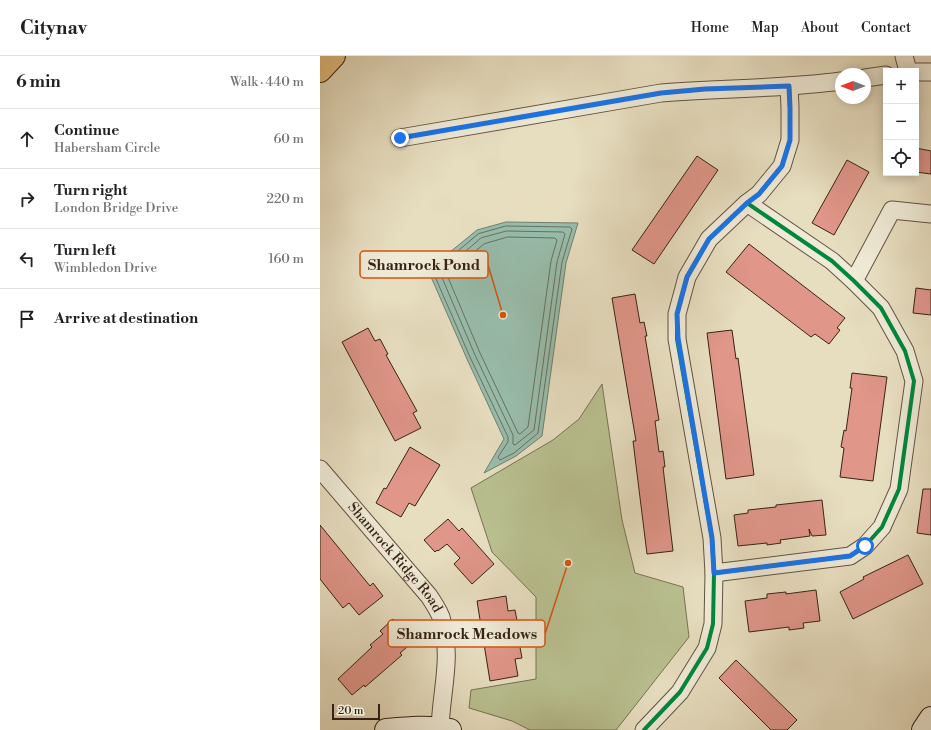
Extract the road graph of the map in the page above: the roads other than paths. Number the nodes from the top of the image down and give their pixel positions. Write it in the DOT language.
graph roads {
  1 [pos="334,56"];
  2 [pos="904,56"];
  3 [pos="907,68"];
  4 [pos="320,71"];
  5 [pos="919,72"];
  6 [pos="931,72"];
  7 [pos="883,75"];
  8 [pos="871,77"];
  9 [pos="835,82"];
  10 [pos="789,86"];
  11 [pos="400,138"];
  12 [pos="747,203"];
  13 [pos="931,214"];
  14 [pos="854,281"];
  15 [pos="320,469"];
  16 [pos="714,573"];
  17 [pos="931,718"];
  18 [pos="444,729"];
  19 [pos="386,730"];
  20 [pos="644,730"];
  21 [pos="924,730"];
  1 -- 4 [label="highway"];
  2 -- 3 [label="street"];
  5 -- 6 [label="street"];
  7 -- 8 [label="street"];
  9 -- 10 [label="street"];
  10 -- 11 [label="street"];
  10 -- 12 [label="street"];
  12 -- 14 [label="street"];
  12 -- 16 [label="street"];
  13 -- 14 [label="street"];
  14 -- 16 [label="street"];
  15 -- 18 [label="street, Shamrock Ridge Road"];
  16 -- 20 [label="street"];
  17 -- 21 [label="street"];
  18 -- 19 [label="street"];
}
